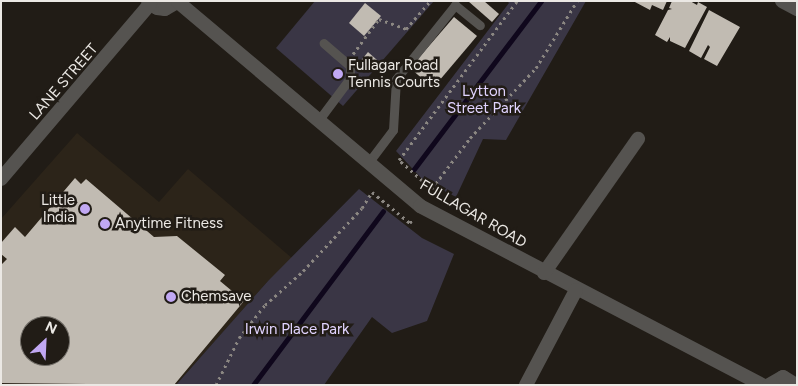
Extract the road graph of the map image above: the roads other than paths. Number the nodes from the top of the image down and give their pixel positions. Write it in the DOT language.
graph roads {
  1 [pos="782,1"];
  2 [pos="178,2"];
  3 [pos="149,3"];
  4 [pos="797,9"];
  5 [pos="480,25"];
  6 [pos="324,43"];
  7 [pos="318,121"];
  8 [pos="638,139"];
  9 [pos="368,163"];
  10 [pos="1,179"];
  11 [pos="544,273"];
  12 [pos="576,290"];
  13 [pos="795,379"];
  14 [pos="526,385"];
  15 [pos="762,385"];
  16 [pos="770,385"];
  1 -- 4 [label="street"];
  2 -- 3 [label="street"];
  2 -- 7 [label="street, FULLAGAR ROAD"];
  3 -- 10 [label="street, LANE STREET"];
  5 -- 9 [label="lane"];
  6 -- 7 [label="lane"];
  7 -- 9 [label="street, FULLAGAR ROAD"];
  8 -- 11 [label="street"];
  9 -- 11 [label="street, FULLAGAR ROAD"];
  11 -- 12 [label="street, FULLAGAR ROAD"];
  12 -- 14 [label="street"];
  12 -- 15 [label="street, FULLAGAR ROAD"];
  13 -- 16 [label="street"];
}
